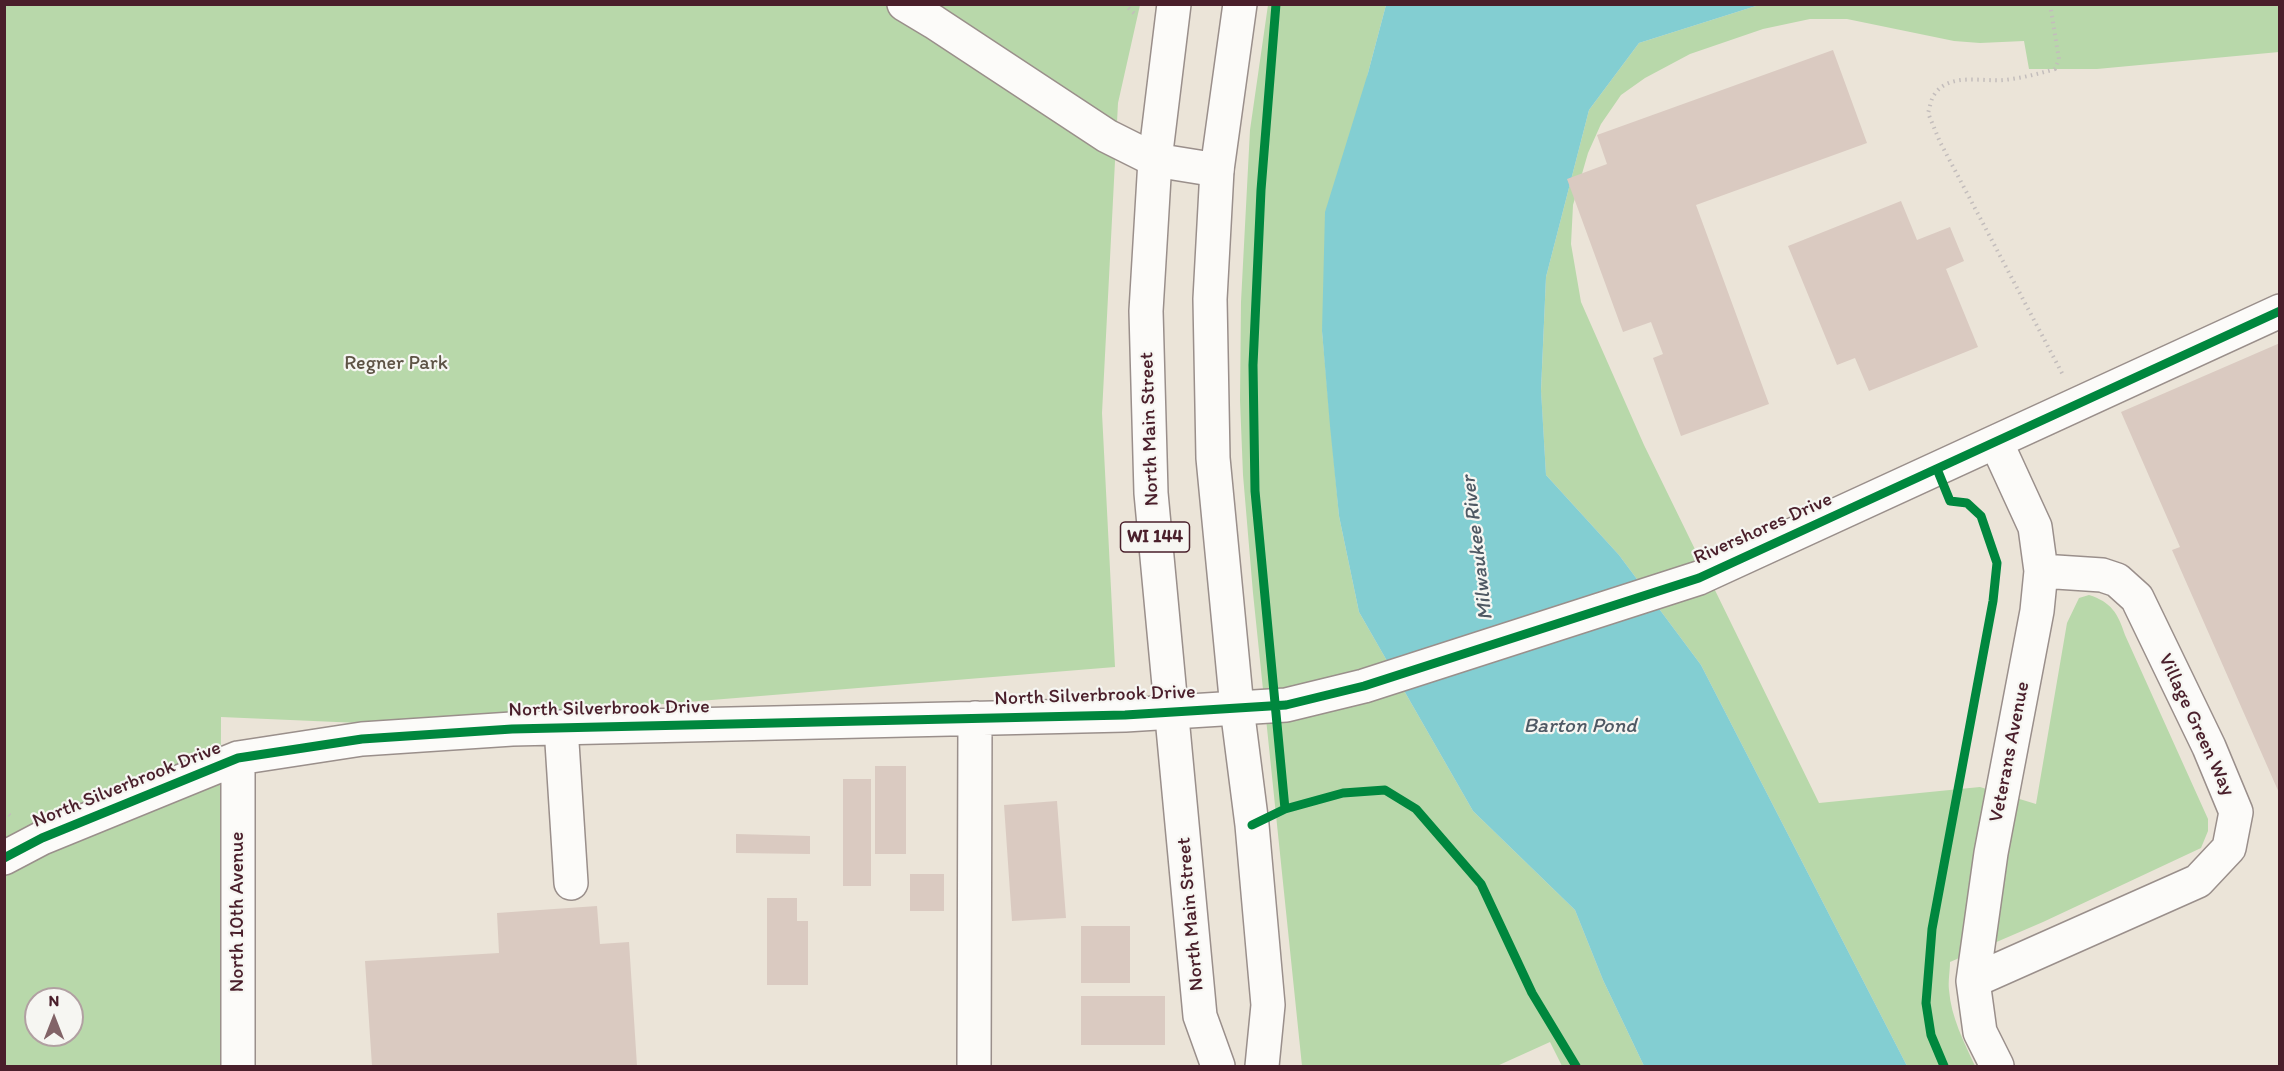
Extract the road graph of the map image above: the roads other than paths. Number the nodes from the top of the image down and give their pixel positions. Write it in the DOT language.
graph roads {
  1 [pos="904,4"];
  2 [pos="1174,4"];
  3 [pos="1240,4"];
  4 [pos="1155,160"];
  5 [pos="1218,170"];
  6 [pos="2280,311"];
  7 [pos="1996,442"];
  8 [pos="2041,571"];
  9 [pos="1237,708"];
  10 [pos="1172,712"];
  11 [pos="975,718"];
  12 [pos="561,727"];
  13 [pos="238,758"];
  14 [pos="4,858"];
  15 [pos="571,883"];
  16 [pos="1973,981"];
  17 [pos="238,1066"];
  18 [pos="974,1066"];
  19 [pos="1218,1066"];
  20 [pos="1262,1066"];
  21 [pos="1997,1066"];
  1 -- 4 [label="street"];
  2 -- 4 [label="street, North Main Street / WI 144"];
  3 -- 5 [label="street"];
  4 -- 5 [label="street"];
  4 -- 10 [label="street, North Main Street / WI 144"];
  5 -- 9 [label="street"];
  6 -- 7 [label="street, Rivershores Drive"];
  7 -- 8 [label="street, Veterans Avenue"];
  7 -- 9 [label="street, Rivershores Drive"];
  8 -- 16 [label="street, Veterans Avenue"];
  8 -- 16 [label="street, Village Green Way"];
  9 -- 10 [label="street, North Silverbrook Drive"];
  9 -- 20 [label="street"];
  10 -- 11 [label="street, North Silverbrook Drive"];
  10 -- 19 [label="street, North Main Street / WI 144"];
  11 -- 12 [label="street, North Silverbrook Drive"];
  11 -- 18 [label="street"];
  12 -- 13 [label="street, North Silverbrook Drive"];
  12 -- 15 [label="street"];
  13 -- 14 [label="street, North Silverbrook Drive"];
  13 -- 17 [label="street, North 10th Avenue"];
  16 -- 21 [label="street, Veterans Avenue"];
}
